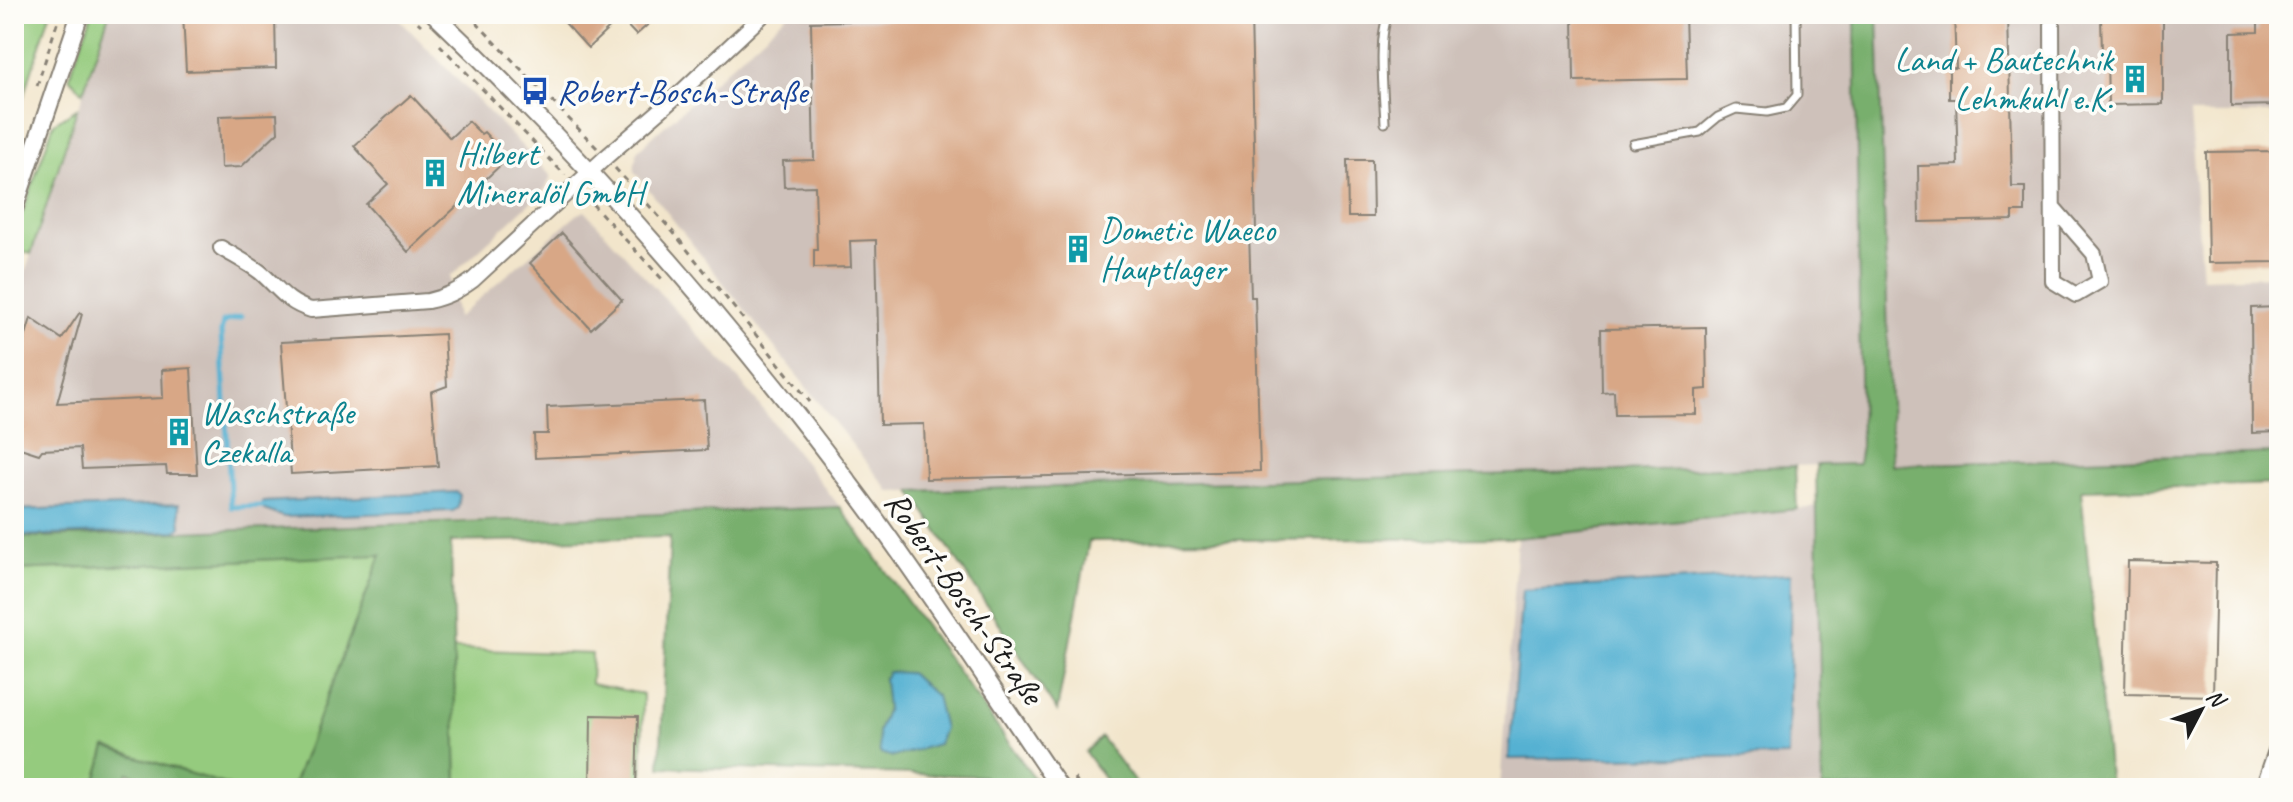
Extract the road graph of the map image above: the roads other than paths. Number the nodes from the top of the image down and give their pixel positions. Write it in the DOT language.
graph roads {
  1 [pos="80,14"];
  2 [pos="764,14"];
  3 [pos="1389,14"];
  4 [pos="1796,14"];
  5 [pos="2052,14"];
  6 [pos="429,21"];
  7 [pos="1385,123"];
  8 [pos="1633,144"];
  9 [pos="589,173"];
  10 [pos="2053,207"];
  11 [pos="14,209"];
  12 [pos="221,248"];
  13 [pos="2279,742"];
  14 [pos="1060,788"];
  15 [pos="2263,788"];
  1 -- 11 [label="street"];
  2 -- 9 [label="street"];
  3 -- 7 [label="lane"];
  4 -- 8 [label="lane"];
  5 -- 10 [label="street"];
  6 -- 9 [label="street, Robert-Bosch-Straße"];
  9 -- 12 [label="street"];
  9 -- 14 [label="street, Robert-Bosch-Straße"];
  10 -- 10 [label="street"];
  13 -- 15 [label="street"];
}
